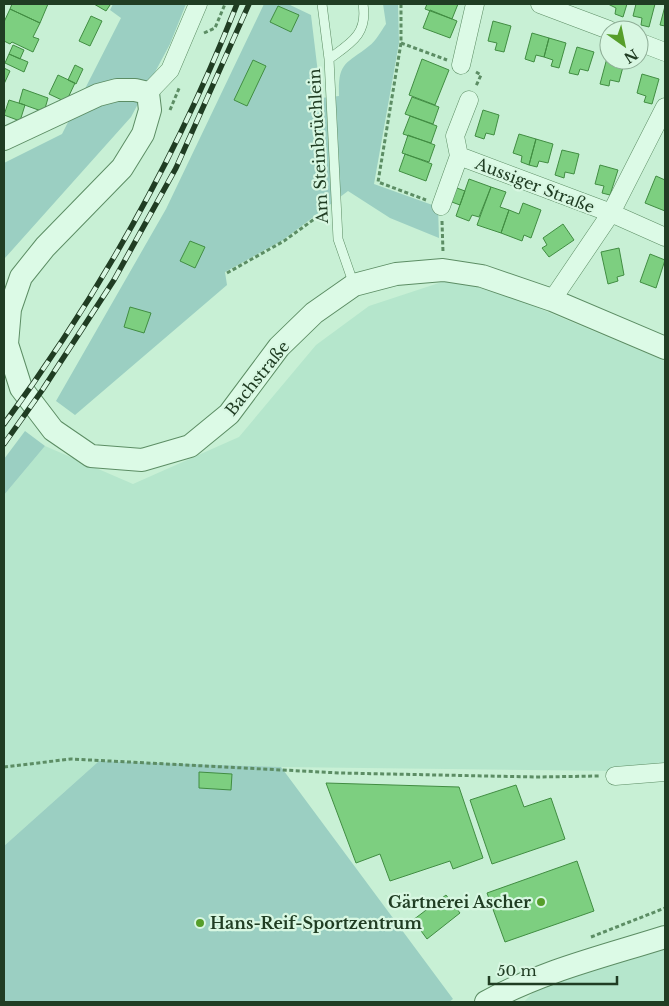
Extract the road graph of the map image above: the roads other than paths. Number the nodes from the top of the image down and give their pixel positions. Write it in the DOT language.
graph roads {
  1 [pos="322,4"];
  2 [pos="363,4"];
  3 [pos="475,4"];
  4 [pos="540,4"];
  5 [pos="206,7"];
  6 [pos="599,26"];
  7 [pos="649,46"];
  8 [pos="665,52"];
  9 [pos="329,59"];
  10 [pos="462,65"];
  11 [pos="148,93"];
  12 [pos="469,100"];
  13 [pos="665,107"];
  14 [pos="4,139"];
  15 [pos="459,156"];
  16 [pos="441,206"];
  17 [pos="611,213"];
  18 [pos="665,237"];
  19 [pos="354,285"];
  20 [pos="552,300"];
  21 [pos="665,348"];
  22 [pos="665,772"];
  23 [pos="616,776"];
  24 [pos="665,937"];
  25 [pos="486,1002"];
  1 -- 9 [label="lane, Am Steinbrüchlein"];
  2 -- 9 [label="lane"];
  3 -- 10 [label="street"];
  4 -- 6 [label="street"];
  5 -- 11 [label="street"];
  7 -- 8 [label="street"];
  9 -- 19 [label="lane, Am Steinbrüchlein"];
  11 -- 14 [label="street"];
  11 -- 19 [label="street, Bachstraße"];
  12 -- 15 [label="street, Aussiger Straße"];
  13 -- 17 [label="street"];
  15 -- 16 [label="street, Aussiger Straße"];
  15 -- 17 [label="street, Aussiger Straße"];
  17 -- 18 [label="street, Aussiger Straße"];
  17 -- 20 [label="street"];
  19 -- 20 [label="street, Bachstraße"];
  20 -- 21 [label="street, Bachstraße"];
  22 -- 23 [label="street"];
  24 -- 25 [label="street"];
}
